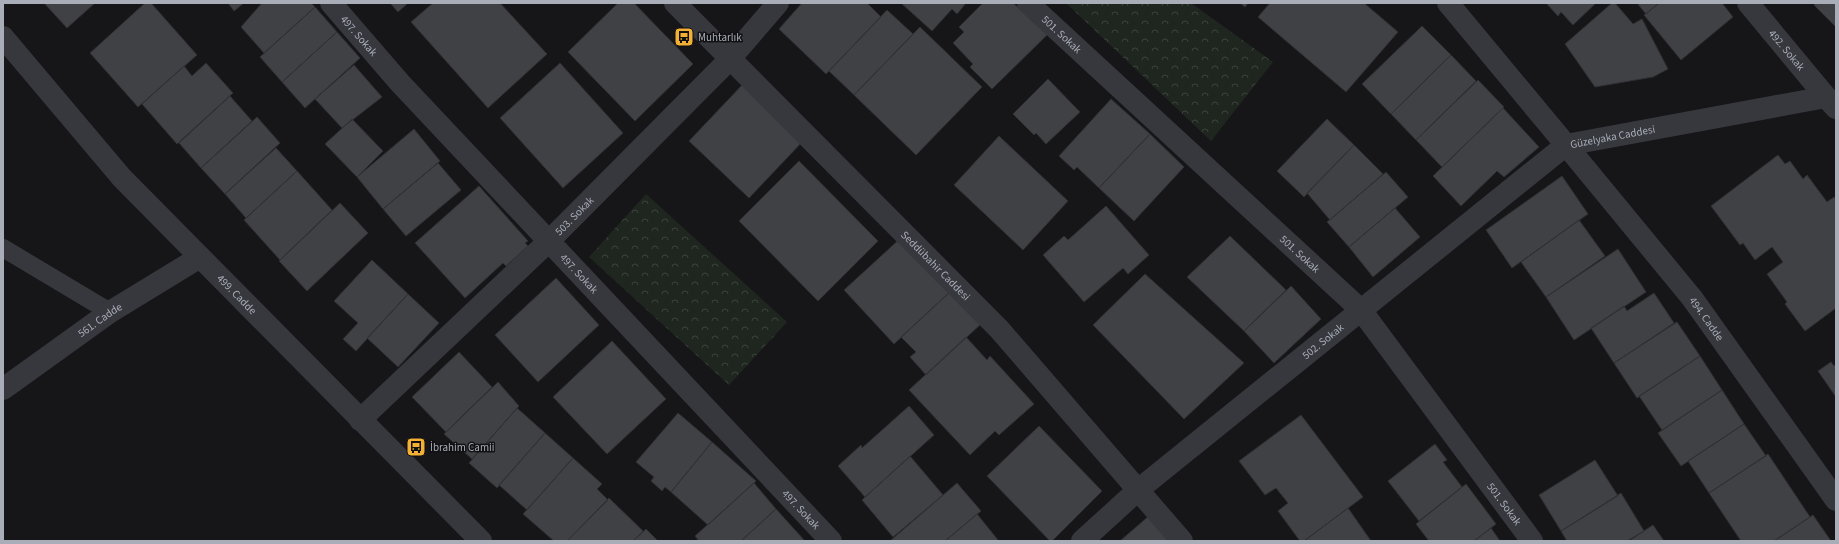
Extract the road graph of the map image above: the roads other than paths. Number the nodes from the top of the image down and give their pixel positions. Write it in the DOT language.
graph roads {
  1 [pos="331,3"];
  2 [pos="674,3"];
  3 [pos="778,3"];
  4 [pos="1028,3"];
  5 [pos="1448,3"];
  6 [pos="1748,3"];
  7 [pos="3,37"];
  8 [pos="729,60"];
  9 [pos="1831,103"];
  10 [pos="1566,145"];
  11 [pos="549,241"];
  12 [pos="3,248"];
  13 [pos="200,257"];
  14 [pos="1361,310"];
  15 [pos="110,312"];
  16 [pos="3,389"];
  17 [pos="360,420"];
  18 [pos="1138,490"];
  19 [pos="1836,500"];
  20 [pos="481,541"];
  21 [pos="831,541"];
  22 [pos="1082,541"];
  23 [pos="1182,541"];
  24 [pos="1532,541"];
  1 -- 11 [label="street, 497. Sokak"];
  2 -- 8 [label="street, Seddübahir Caddesi"];
  3 -- 8 [label="street, 503. Sokak"];
  4 -- 14 [label="street, 501. Sokak"];
  5 -- 10 [label="street, Güzelyaka Caddesi"];
  6 -- 9 [label="street, 492. Sokak"];
  7 -- 13 [label="street, 499. Cadde"];
  8 -- 11 [label="street, 503. Sokak"];
  8 -- 18 [label="street, Seddübahir Caddesi"];
  9 -- 10 [label="street, Güzelyaka Caddesi"];
  10 -- 14 [label="street, 502. Sokak"];
  10 -- 19 [label="street, 494. Cadde"];
  11 -- 17 [label="street, 503. Sokak"];
  11 -- 21 [label="street, 497. Sokak"];
  12 -- 15 [label="lane"];
  13 -- 15 [label="street, 561. Cadde"];
  13 -- 17 [label="street, 499. Cadde"];
  14 -- 18 [label="street, 502. Sokak"];
  14 -- 24 [label="street, 501. Sokak"];
  15 -- 16 [label="street, 561. Cadde"];
  17 -- 20 [label="street, 499. Cadde"];
  18 -- 22 [label="street, 502. Sokak"];
  18 -- 23 [label="street, Seddübahir Caddesi"];
}
